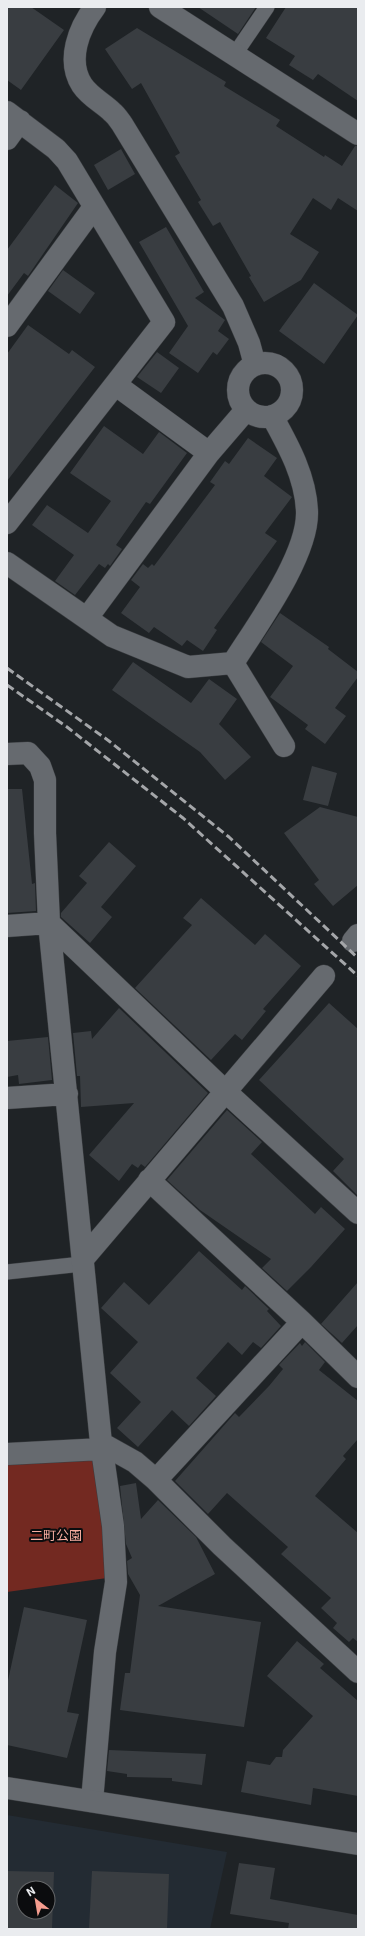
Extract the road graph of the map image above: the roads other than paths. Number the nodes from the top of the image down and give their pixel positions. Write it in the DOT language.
graph roads {
  1 [pos="95,7"];
  2 [pos="160,7"];
  3 [pos="268,7"];
  4 [pos="235,54"];
  5 [pos="14,116"];
  6 [pos="358,134"];
  7 [pos="7,139"];
  8 [pos="94,207"];
  9 [pos="7,326"];
  10 [pos="255,365"];
  11 [pos="116,384"];
  12 [pos="246,410"];
  13 [pos="272,416"];
  14 [pos="209,453"];
  15 [pos="7,523"];
  16 [pos="7,563"];
  17 [pos="87,618"];
  18 [pos="233,663"];
  19 [pos="284,746"];
  20 [pos="7,754"];
  21 [pos="49,924"];
  22 [pos="7,926"];
  23 [pos="324,976"];
  24 [pos="226,1092"];
  25 [pos="67,1094"];
  26 [pos="7,1098"];
  27 [pos="149,1180"];
  28 [pos="358,1213"];
  29 [pos="82,1262"];
  30 [pos="7,1272"];
  31 [pos="302,1322"];
  32 [pos="358,1377"];
  33 [pos="101,1446"];
  34 [pos="7,1454"];
  35 [pos="156,1480"];
  36 [pos="358,1672"];
  37 [pos="7,1788"];
  38 [pos="92,1801"];
  39 [pos="358,1844"];
  1 -- 10 [label="street"];
  2 -- 4 [label="street"];
  3 -- 4 [label="lane"];
  4 -- 6 [label="street"];
  5 -- 7 [label="street"];
  5 -- 8 [label="street"];
  8 -- 9 [label="street"];
  8 -- 11 [label="street"];
  10 -- 12 [label="street"];
  10 -- 13 [label="street"];
  11 -- 14 [label="street"];
  11 -- 15 [label="street"];
  12 -- 13 [label="street"];
  12 -- 14 [label="street"];
  13 -- 18 [label="street"];
  14 -- 17 [label="street"];
  16 -- 17 [label="street"];
  17 -- 18 [label="street"];
  18 -- 19 [label="street"];
  20 -- 21 [label="street"];
  21 -- 22 [label="street"];
  21 -- 24 [label="street"];
  21 -- 25 [label="street"];
  23 -- 24 [label="street"];
  24 -- 27 [label="street"];
  24 -- 28 [label="street"];
  25 -- 26 [label="street"];
  25 -- 29 [label="street"];
  27 -- 29 [label="street"];
  27 -- 31 [label="street"];
  29 -- 30 [label="lane"];
  29 -- 33 [label="street"];
  31 -- 32 [label="street"];
  31 -- 35 [label="street"];
  33 -- 34 [label="street"];
  33 -- 35 [label="street"];
  33 -- 38 [label="street"];
  35 -- 36 [label="street"];
  37 -- 38 [label="street"];
  38 -- 39 [label="street"];
}
